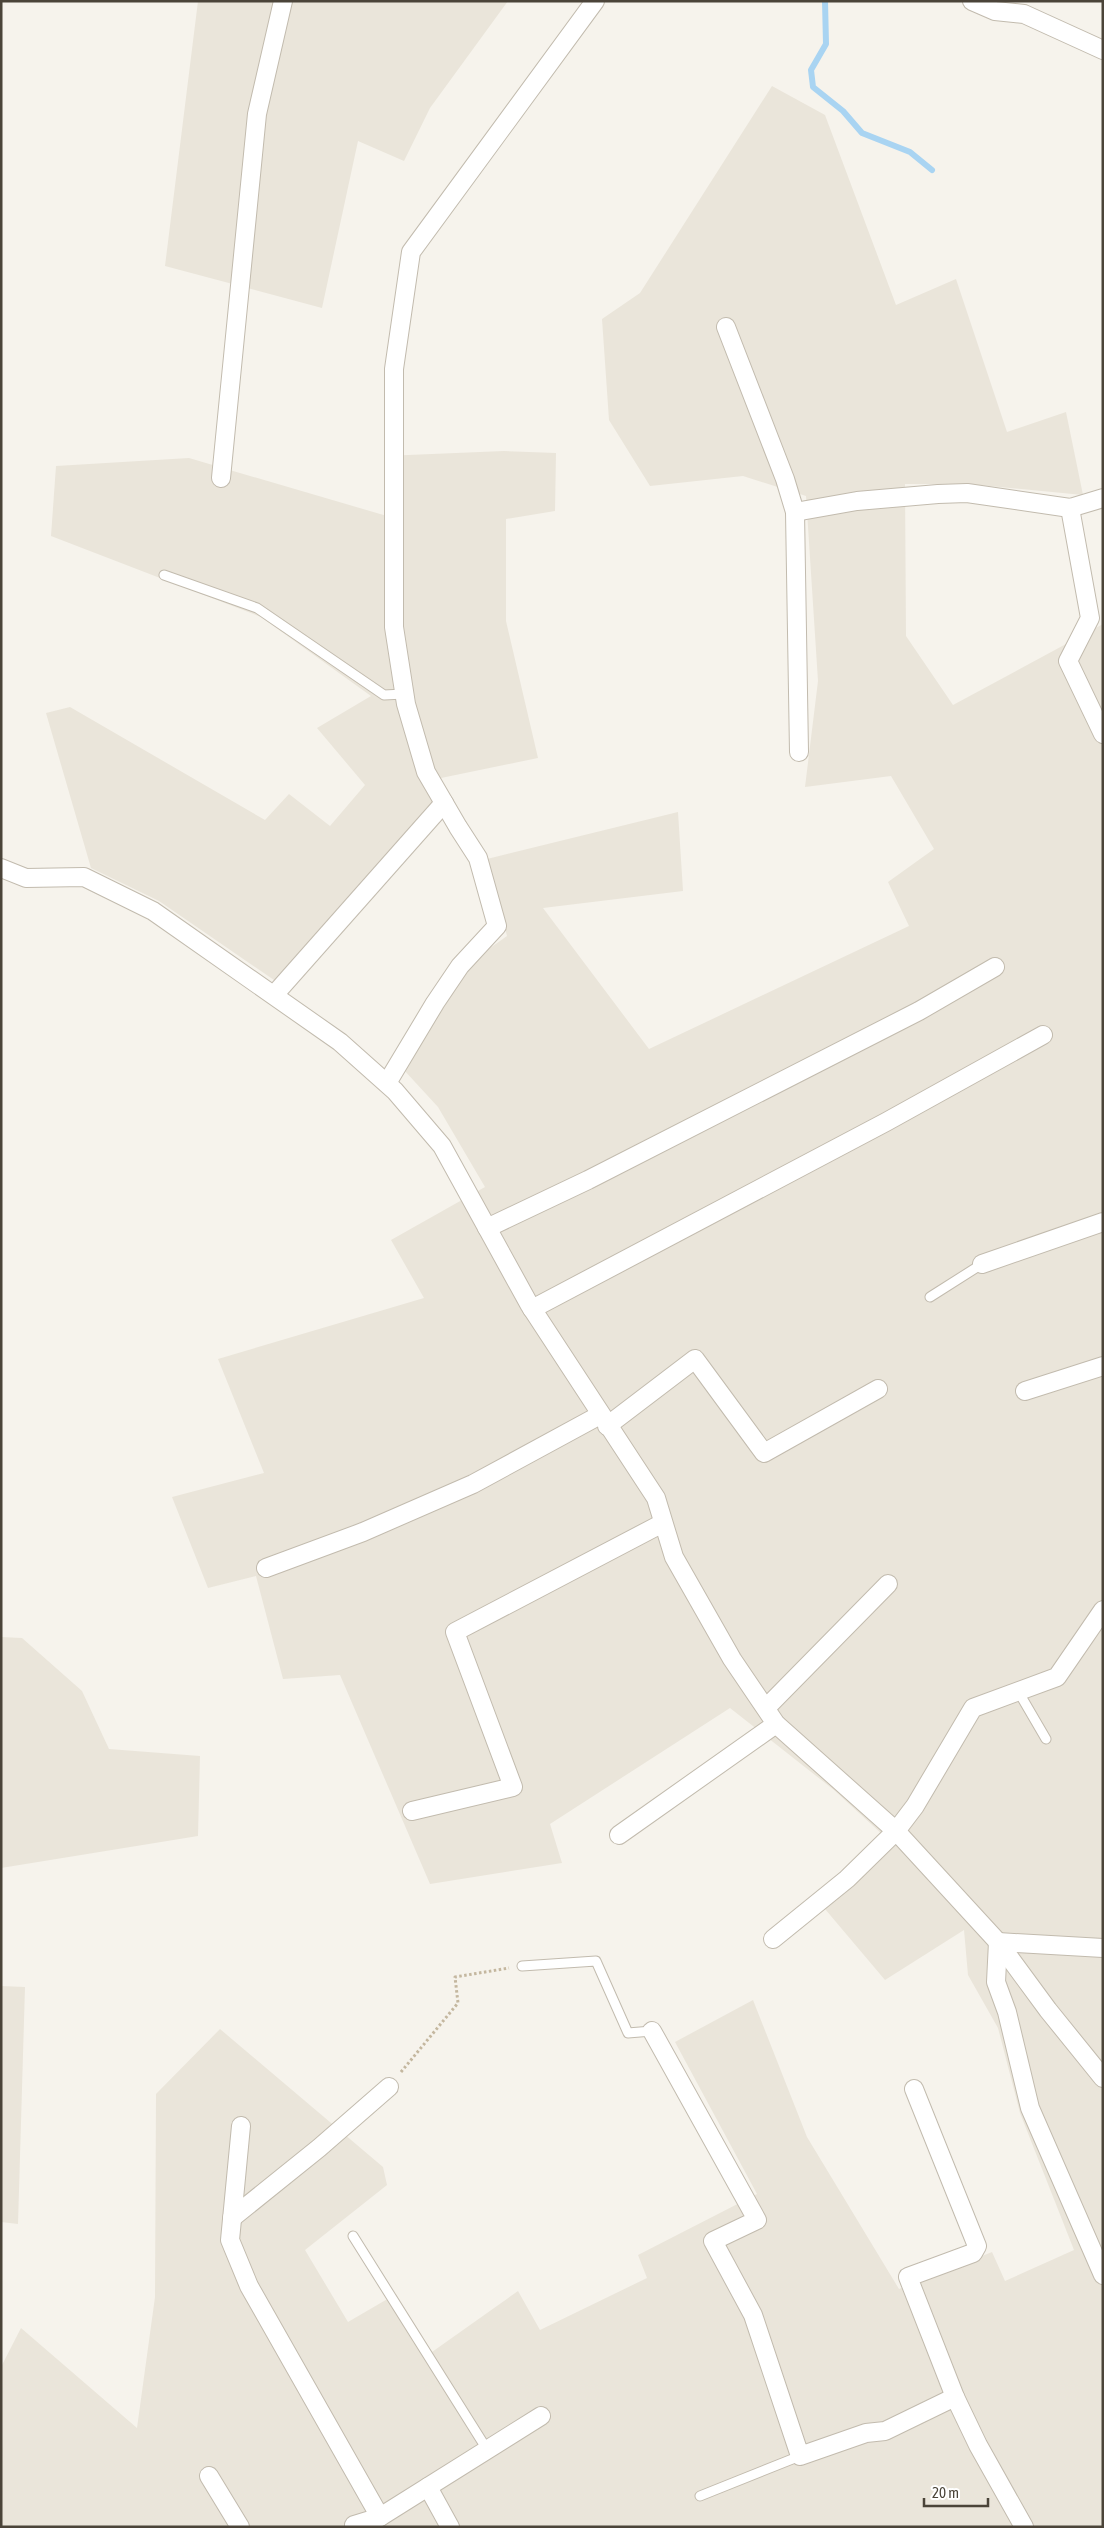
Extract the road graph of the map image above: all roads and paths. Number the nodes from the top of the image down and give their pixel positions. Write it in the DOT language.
graph roads {
  1 [pos="283,1"];
  2 [pos="595,1"];
  3 [pos="972,1"];
  4 [pos="1103,50"];
  5 [pos="726,327"];
  6 [pos="221,478"];
  7 [pos="1103,498"];
  8 [pos="1070,508"];
  9 [pos="795,512"];
  10 [pos="164,575"];
  11 [pos="404,694"];
  12 [pos="1103,734"];
  13 [pos="799,752"];
  14 [pos="444,803"];
  15 [pos="1,868"];
  16 [pos="995,967"];
  17 [pos="274,995"];
  18 [pos="1043,1034"];
  19 [pos="387,1083"];
  20 [pos="1103,1222"];
  21 [pos="487,1228"];
  22 [pos="982,1264"];
  23 [pos="930,1297"];
  24 [pos="532,1309"];
  25 [pos="1103,1366"];
  26 [pos="878,1389"];
  27 [pos="1025,1391"];
  28 [pos="604,1421"];
  29 [pos="664,1523"];
  30 [pos="266,1568"];
  31 [pos="888,1584"];
  32 [pos="1103,1610"];
  33 [pos="1018,1691"];
  34 [pos="766,1708"];
  35 [pos="776,1724"];
  36 [pos="1046,1739"];
  37 [pos="412,1811"];
  38 [pos="896,1831"];
  39 [pos="619,1835"];
  40 [pos="773,1939"];
  41 [pos="998,1942"];
  42 [pos="1103,1948"];
  43 [pos="522,1966"];
  44 [pos="652,2031"];
  45 [pos="1103,2078"];
  46 [pos="389,2087"];
  47 [pos="914,2089"];
  48 [pos="241,2126"];
  49 [pos="232,2218"];
  50 [pos="353,2236"];
  51 [pos="1103,2275"];
  52 [pos="955,2397"];
  53 [pos="541,2416"];
  54 [pos="488,2450"];
  55 [pos="800,2456"];
  56 [pos="209,2476"];
  57 [pos="428,2487"];
  58 [pos="700,2496"];
  59 [pos="380,2517"];
  60 [pos="240,2527"];
  61 [pos="355,2527"];
  62 [pos="450,2527"];
  63 [pos="1024,2527"];
  1 -- 6 [label="street"];
  2 -- 11 [label="street"];
  3 -- 4 [label="street"];
  5 -- 9 [label="street"];
  7 -- 8 [label="street"];
  8 -- 9 [label="street"];
  8 -- 12 [label="street"];
  9 -- 13 [label="street"];
  10 -- 11 [label="lane"];
  11 -- 14 [label="street"];
  14 -- 17 [label="street"];
  14 -- 19 [label="street"];
  15 -- 17 [label="street"];
  16 -- 21 [label="street"];
  17 -- 19 [label="street"];
  18 -- 24 [label="street"];
  19 -- 21 [label="street"];
  20 -- 22 [label="street"];
  21 -- 24 [label="street"];
  22 -- 23 [label="lane"];
  24 -- 28 [label="street"];
  25 -- 27 [label="street"];
  26 -- 28 [label="street"];
  28 -- 29 [label="street"];
  28 -- 30 [label="street"];
  29 -- 34 [label="street"];
  29 -- 37 [label="street"];
  31 -- 34 [label="street"];
  32 -- 33 [label="street"];
  33 -- 36 [label="lane"];
  33 -- 38 [label="street"];
  34 -- 35 [label="street"];
  35 -- 38 [label="street"];
  35 -- 39 [label="street"];
  38 -- 40 [label="street"];
  38 -- 41 [label="street"];
  41 -- 42 [label="street"];
  41 -- 45 [label="street"];
  41 -- 51 [label="street"];
  43 -- 44 [label="lane"];
  43 -- 46 [label="path"];
  44 -- 55 [label="street"];
  46 -- 49 [label="street"];
  47 -- 52 [label="street"];
  48 -- 49 [label="street"];
  49 -- 59 [label="street"];
  50 -- 54 [label="lane"];
  52 -- 55 [label="street"];
  52 -- 63 [label="street"];
  53 -- 54 [label="street"];
  54 -- 57 [label="street"];
  55 -- 58 [label="lane"];
  56 -- 60 [label="street"];
  57 -- 59 [label="street"];
  57 -- 62 [label="street"];
  59 -- 61 [label="street"];
}
